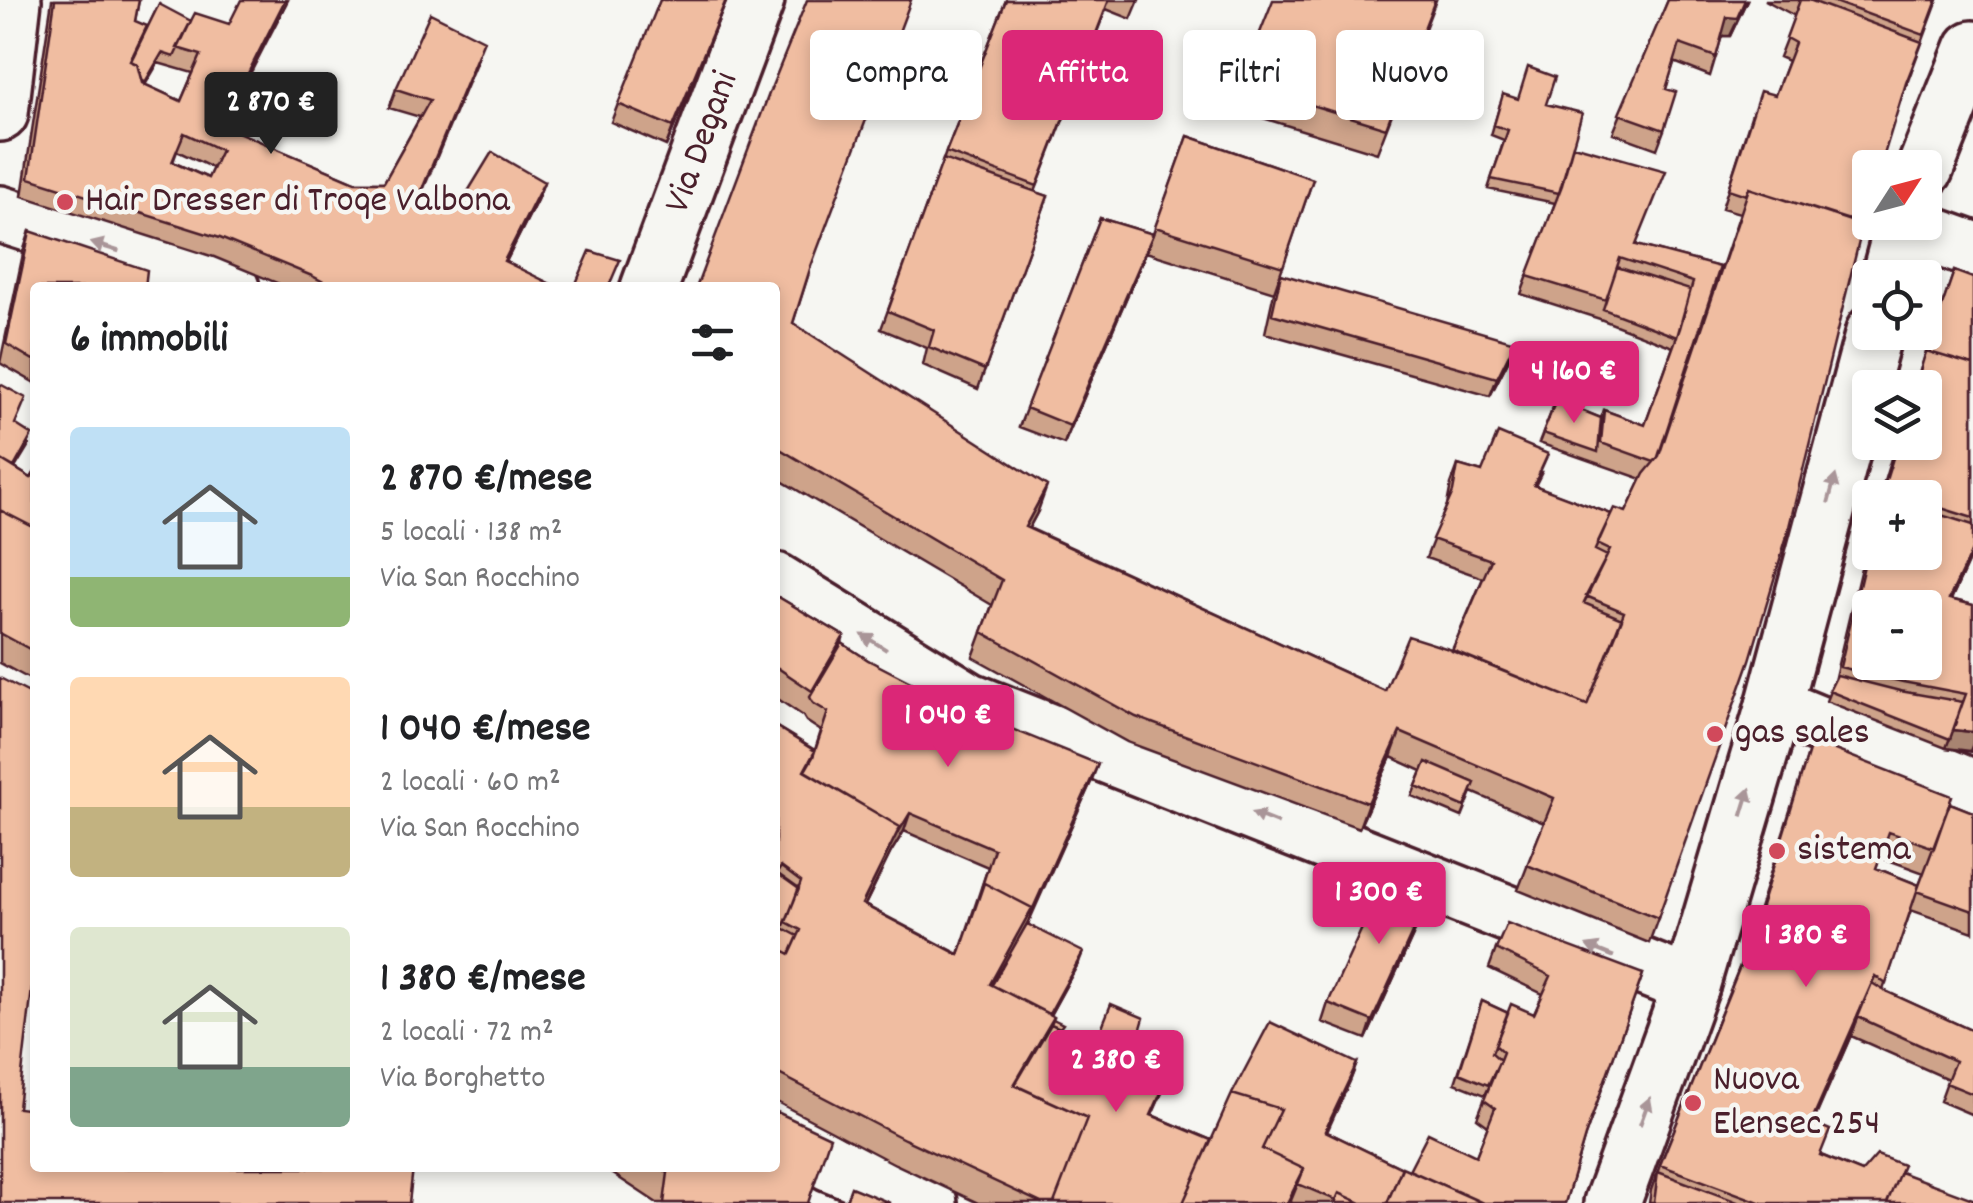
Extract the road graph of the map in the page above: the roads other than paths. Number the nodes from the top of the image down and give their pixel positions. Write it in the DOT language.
graph roads {
  1 [pos="13,0"];
  2 [pos="756,0"];
  3 [pos="1973,50"];
  4 [pos="0,113"];
  5 [pos="1933,150"];
  6 [pos="0,214"];
  7 [pos="1942,238"];
  8 [pos="1973,250"];
  9 [pos="211,282"];
  10 [pos="651,282"];
  11 [pos="1869,350"];
  12 [pos="780,584"];
  13 [pos="1774,706"];
  14 [pos="1973,788"];
  15 [pos="1690,986"];
  16 [pos="780,1136"];
  17 [pos="825,1183"];
  18 [pos="929,1203"];
  19 [pos="1612,1203"];
  1 -- 4 [label="street"];
  2 -- 10 [label="street, Via Degani"];
  3 -- 5 [label="street"];
  9 -- 6 [label="street, one-way"];
  7 -- 8 [label="street"];
  13 -- 11 [label="street, one-way"];
  15 -- 12 [label="street, one-way"];
  13 -- 14 [label="street"];
  15 -- 13 [label="street, one-way"];
  19 -- 15 [label="street, one-way"];
  16 -- 17 [label="street"];
  17 -- 18 [label="street"];
}
